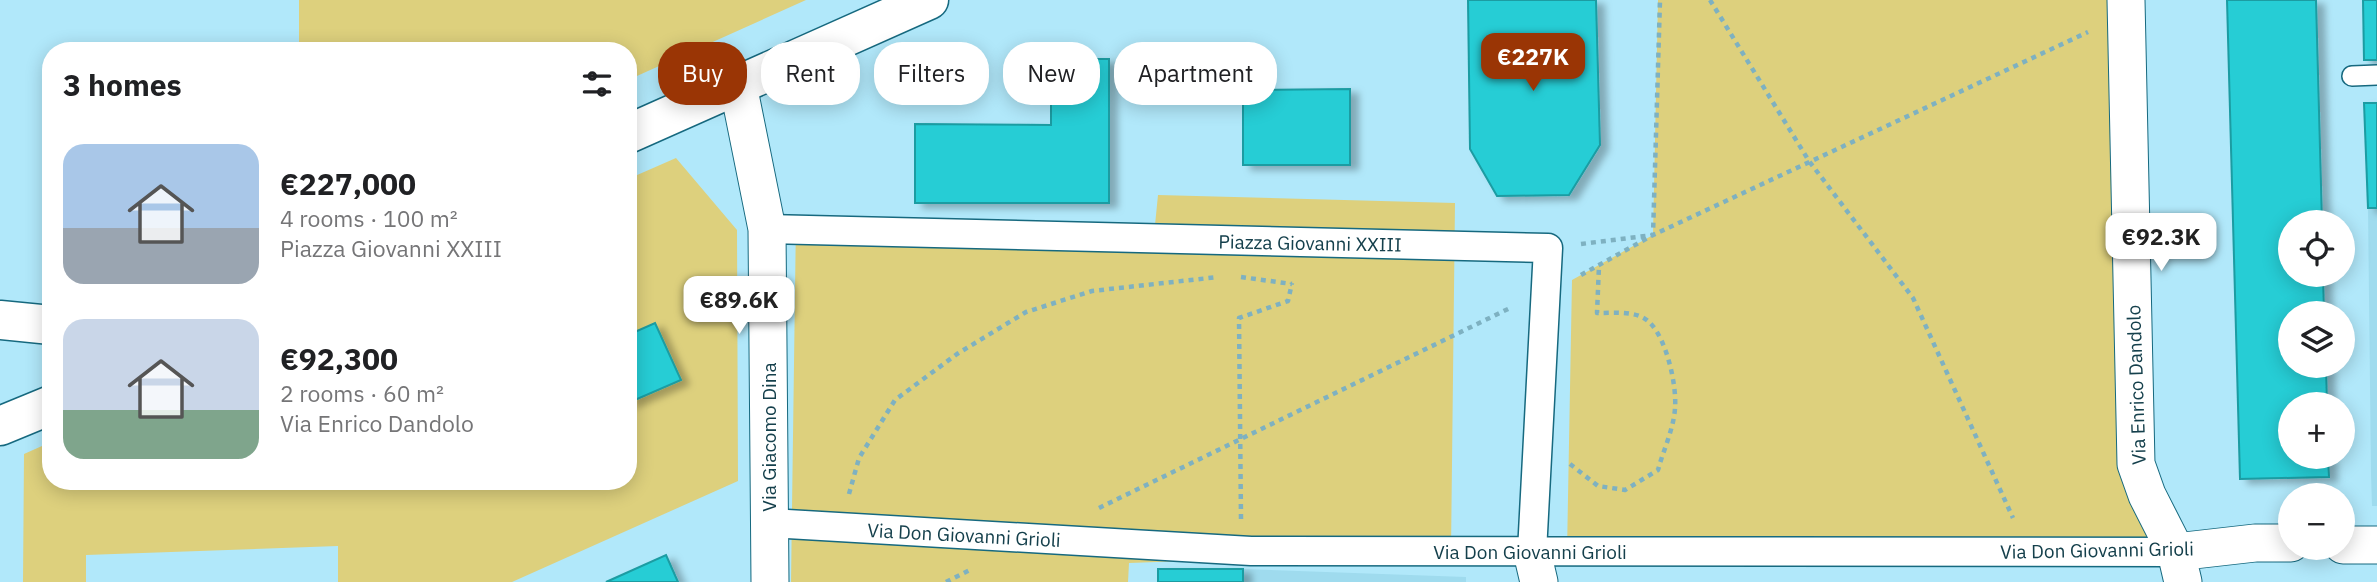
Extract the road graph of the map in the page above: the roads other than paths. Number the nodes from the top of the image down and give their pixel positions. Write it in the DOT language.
graph roads {
  1 [pos="929,0"];
  2 [pos="2126,0"];
  3 [pos="2377,75"];
  4 [pos="2351,76"];
  5 [pos="747,81"];
  6 [pos="693,105"];
  7 [pos="742,105"];
  8 [pos="637,130"];
  9 [pos="767,229"];
  10 [pos="0,320"];
  11 [pos="42,324"];
  12 [pos="42,409"];
  13 [pos="0,425"];
  14 [pos="770,523"];
  15 [pos="2278,543"];
  16 [pos="2355,545"];
  17 [pos="2377,545"];
  18 [pos="1536,567"];
  19 [pos="2180,567"];
  20 [pos="770,582"];
  1 -- 5 [label="street"];
  2 -- 19 [label="street, Via Enrico Dandolo"];
  3 -- 4 [label="lane"];
  6 -- 8 [label="street"];
  7 -- 9 [label="street, Via Giacomo Dina"];
  9 -- 14 [label="street, Via Giacomo Dina"];
  9 -- 18 [label="street, Piazza Giovanni XXIII"];
  10 -- 11 [label="street"];
  12 -- 13 [label="street"];
  14 -- 18 [label="street, Via Don Giovanni Grioli"];
  14 -- 20 [label="street, Via Giacomo Dina"];
  15 -- 19 [label="street, Via Don Giovanni Grioli"];
  16 -- 17 [label="street"];
  18 -- 19 [label="street, Via Don Giovanni Grioli"];
}
